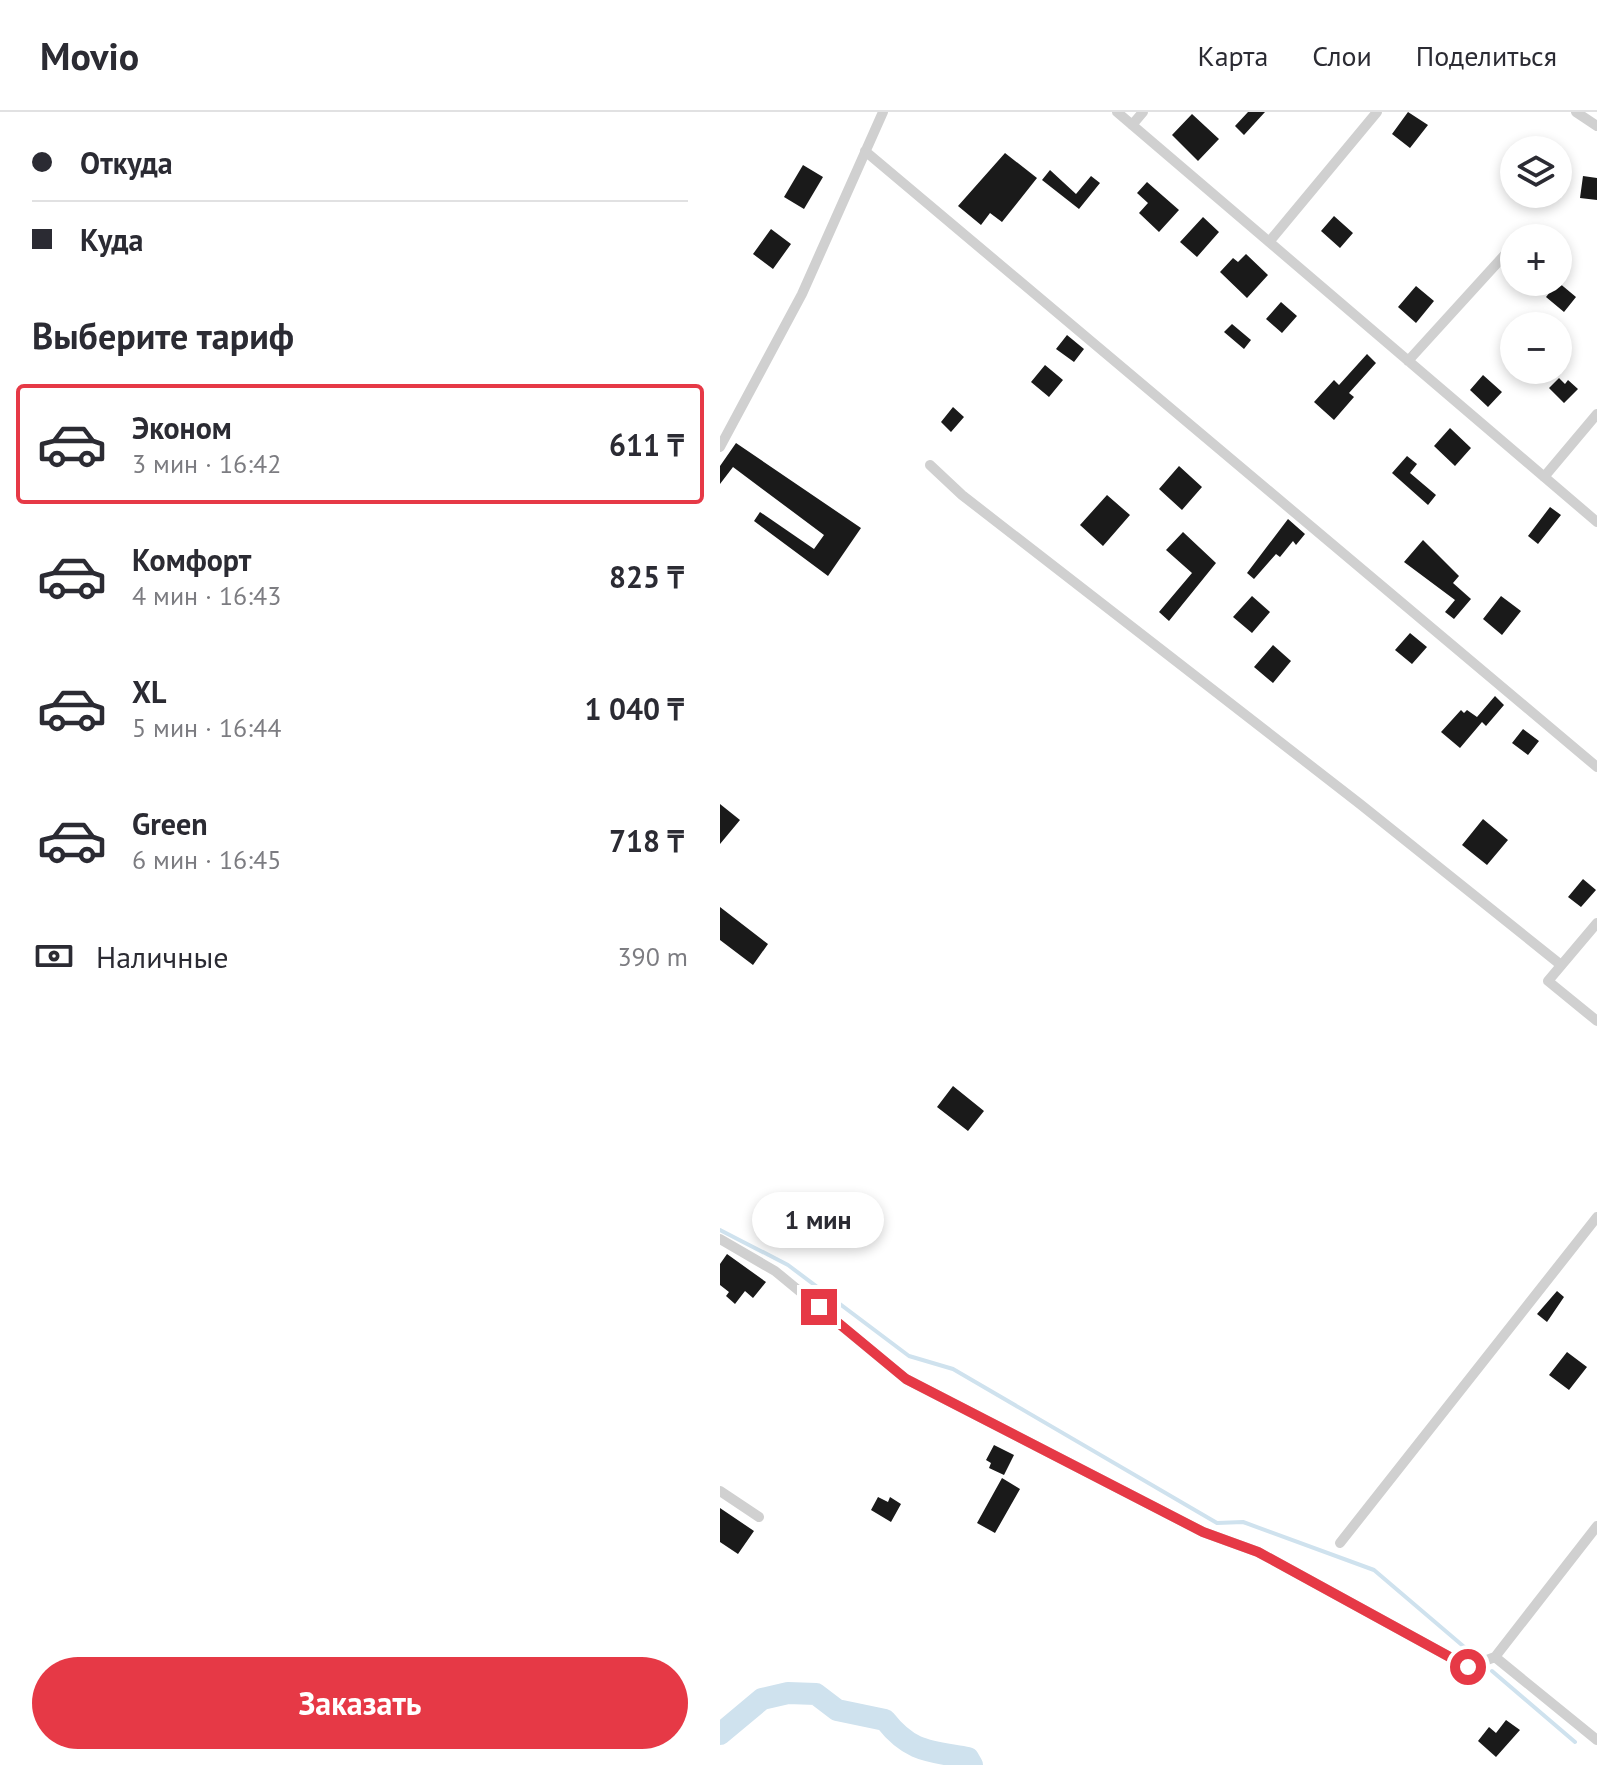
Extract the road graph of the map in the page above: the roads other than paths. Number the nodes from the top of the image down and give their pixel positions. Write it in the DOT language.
graph roads {
  1 [pos="883,112"];
  2 [pos="1117,112"];
  3 [pos="1143,112"];
  4 [pos="1377,112"];
  5 [pos="1576,112"];
  6 [pos="1132,125"];
  7 [pos="1597,126"];
  8 [pos="865,151"];
  9 [pos="1269,242"];
  10 [pos="1500,260"];
  11 [pos="1408,361"];
  12 [pos="1597,414"];
  13 [pos="720,447"];
  14 [pos="930,465"];
  15 [pos="1544,477"];
  16 [pos="1597,522"];
  17 [pos="1597,767"];
  18 [pos="1597,923"];
  19 [pos="1561,965"];
  20 [pos="1597,1021"];
  21 [pos="1597,1217"];
  22 [pos="720,1239"];
  23 [pos="720,1491"];
  24 [pos="759,1517"];
  25 [pos="1597,1526"];
  26 [pos="1340,1543"];
  27 [pos="1495,1657"];
  28 [pos="1597,1740"];
  1 -- 8 [label="street"];
  2 -- 6 [label="street"];
  3 -- 6 [label="street"];
  4 -- 9 [label="street"];
  5 -- 7 [label="street"];
  6 -- 9 [label="street"];
  8 -- 13 [label="street"];
  8 -- 17 [label="street"];
  9 -- 11 [label="street"];
  10 -- 11 [label="street"];
  11 -- 15 [label="street"];
  12 -- 15 [label="street"];
  14 -- 19 [label="street"];
  15 -- 16 [label="street"];
  18 -- 19 [label="street"];
  19 -- 20 [label="street"];
  21 -- 26 [label="street"];
  22 -- 27 [label="street"];
  23 -- 24 [label="street"];
  25 -- 27 [label="street"];
  27 -- 28 [label="street"];
}
